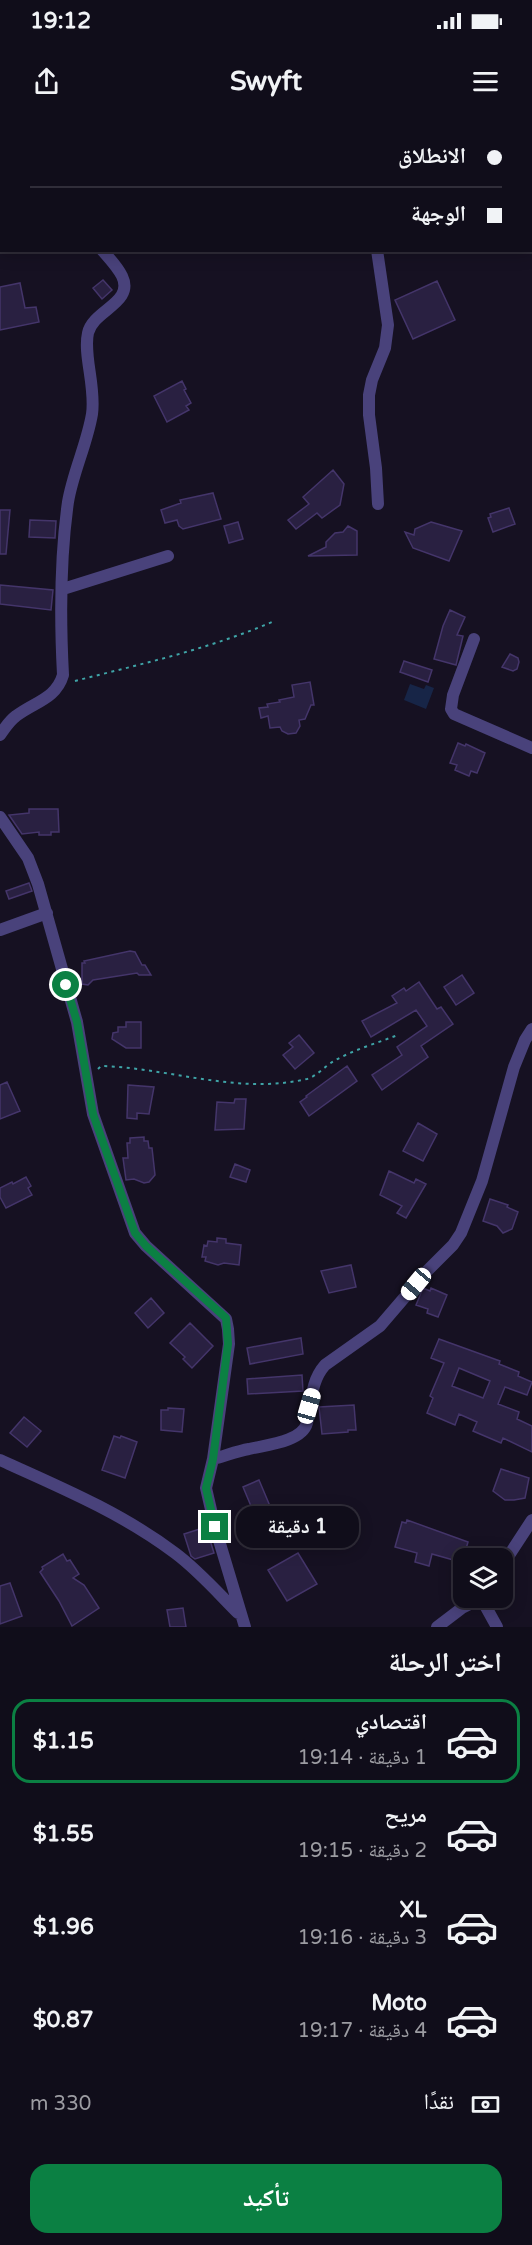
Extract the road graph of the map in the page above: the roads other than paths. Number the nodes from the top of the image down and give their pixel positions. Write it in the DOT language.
graph roads {
  1 [pos="104,252"];
  2 [pos="377,252"];
  3 [pos="378,504"];
  4 [pos="168,556"];
  5 [pos="63,589"];
  6 [pos="474,639"];
  7 [pos="0,735"];
  8 [pos="532,748"];
  9 [pos="0,817"];
  10 [pos="47,913"];
  11 [pos="0,930"];
  12 [pos="532,1029"];
  13 [pos="213,1459"];
  14 [pos="0,1460"];
  15 [pos="532,1520"];
  16 [pos="513,1549"];
  17 [pos="462,1608"];
  18 [pos="487,1608"];
  19 [pos="243,1622"];
  20 [pos="437,1627"];
  21 [pos="497,1627"];
  1 -- 5 [label="street"];
  2 -- 3 [label="street"];
  4 -- 5 [label="street"];
  5 -- 7 [label="street"];
  6 -- 8 [label="street"];
  9 -- 10 [label="street"];
  10 -- 11 [label="street"];
  10 -- 13 [label="street"];
  12 -- 13 [label="street"];
  13 -- 19 [label="street"];
  14 -- 19 [label="street"];
  15 -- 16 [label="street"];
  17 -- 20 [label="street"];
  18 -- 21 [label="street"];
}
